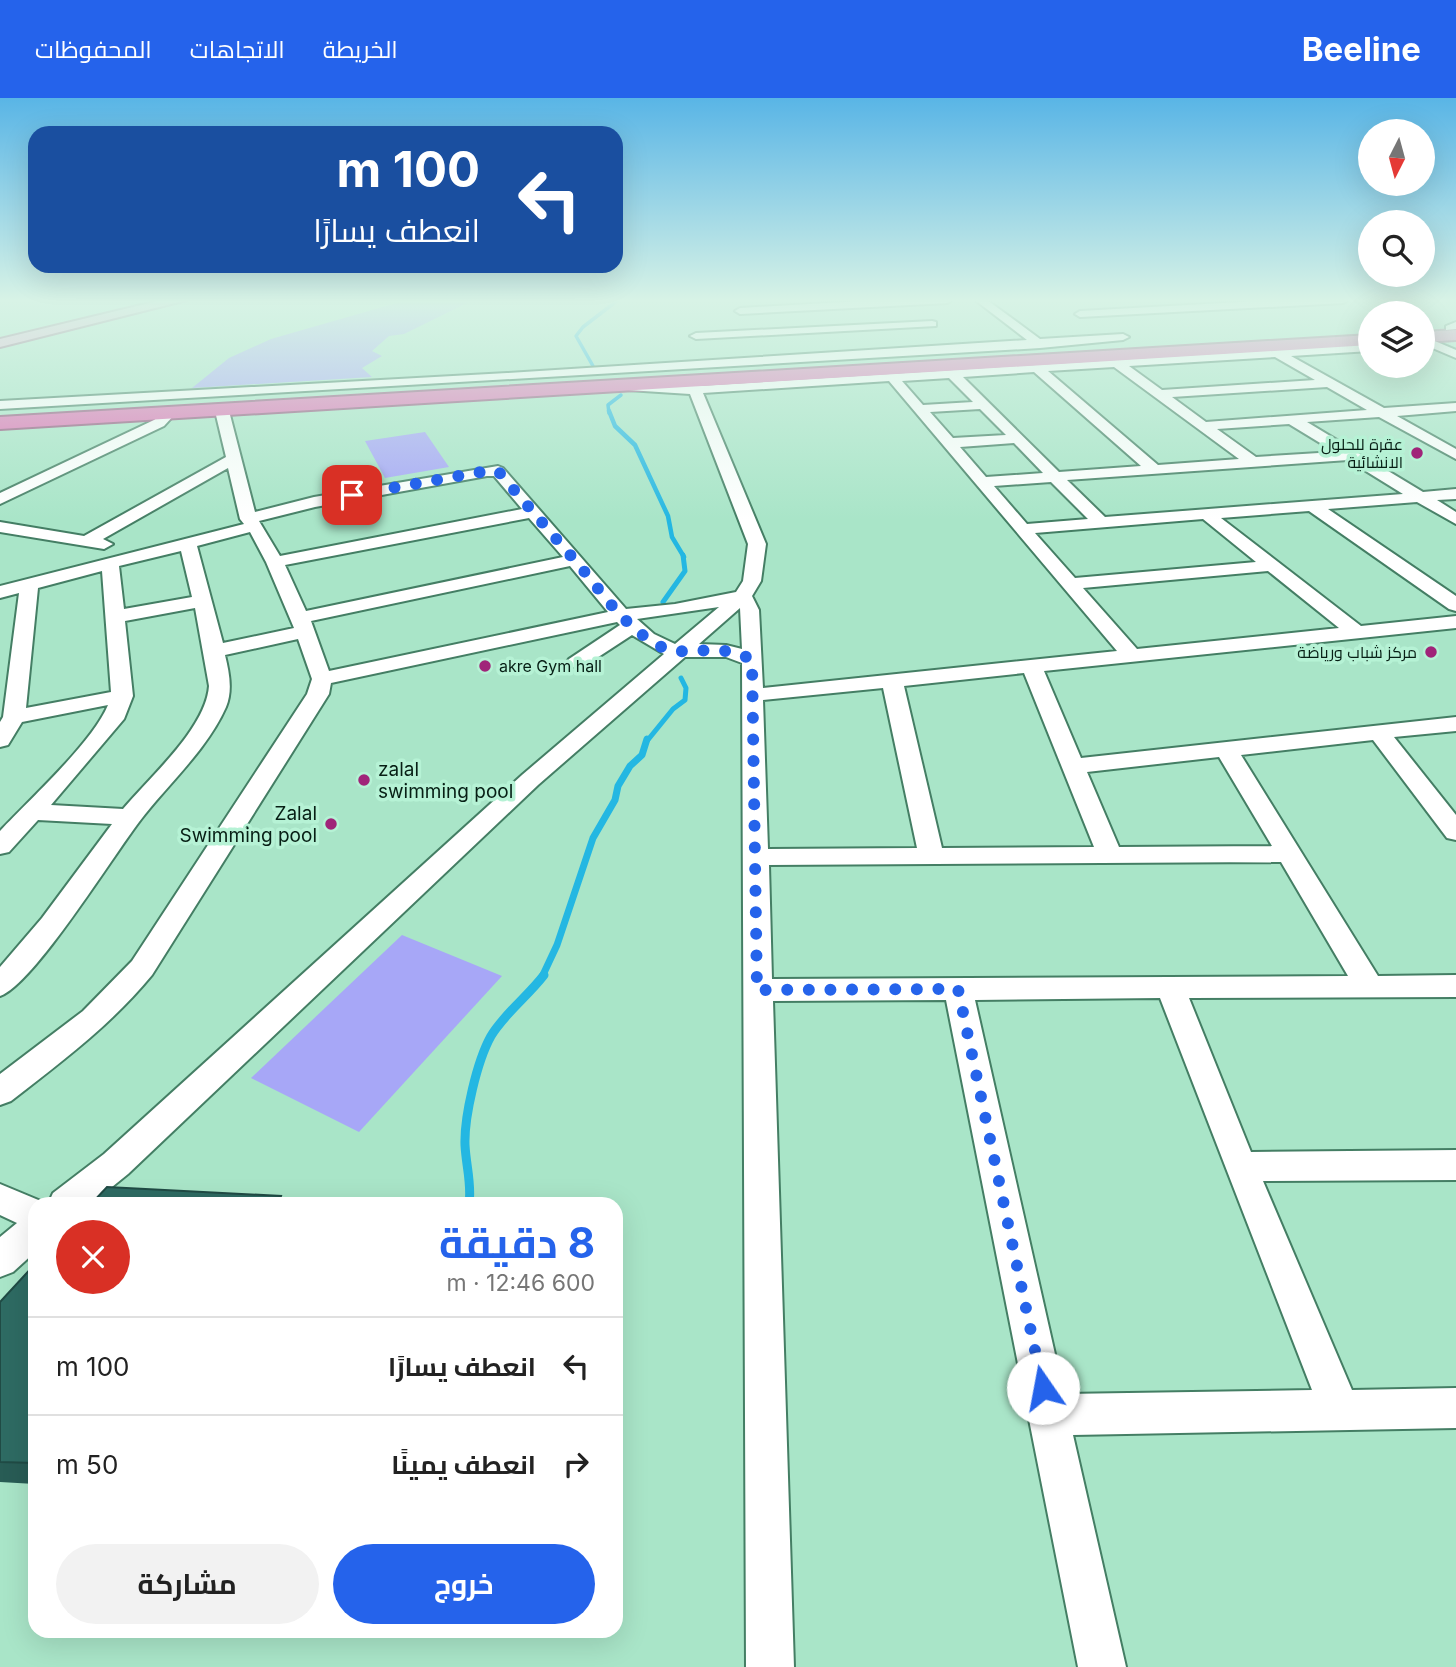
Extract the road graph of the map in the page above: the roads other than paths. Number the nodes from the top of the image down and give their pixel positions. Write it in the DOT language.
graph roads {
  1 [pos="606,373"];
  2 [pos="647,373"];
  3 [pos="836,373"];
  4 [pos="949,373"];
  5 [pos="952,373"];
  6 [pos="1041,373"];
  7 [pos="1146,373"];
  8 [pos="1312,373"];
  9 [pos="892,377"];
  10 [pos="624,381"];
  11 [pos="1329,383"];
  12 [pos="694,386"];
  13 [pos="302,393"];
  14 [pos="1161,394"];
  15 [pos="0,405"];
  16 [pos="983,405"];
  17 [pos="1456,407"];
  18 [pos="920,409"];
  19 [pos="222,411"];
  20 [pos="0,413"];
  21 [pos="1380,413"];
  22 [pos="168,414"];
  23 [pos="1291,419"];
  24 [pos="0,423"];
  25 [pos="1205,426"];
  26 [pos="1016,439"];
  27 [pos="949,443"];
  28 [pos="1350,455"];
  29 [pos="1456,455"];
  30 [pos="231,460"];
  31 [pos="1254,463"];
  32 [pos="1155,470"];
  33 [pos="1055,477"];
  34 [pos="983,482"];
  35 [pos="1456,494"];
  36 [pos="1420,497"];
  37 [pos="0,499"];
  38 [pos="1314,506"];
  39 [pos="533,512"];
  40 [pos="1206,514"];
  41 [pos="1456,519"];
  42 [pos="251,523"];
  43 [pos="1101,523"];
  44 [pos="0,527"];
  45 [pos="1024,530"];
  46 [pos="87,541"];
  47 [pos="187,542"];
  48 [pos="147,552"];
  49 [pos="574,560"];
  50 [pos="110,562"];
  51 [pos="275,562"];
  52 [pos="1269,566"];
  53 [pos="29,584"];
  54 [pos="1070,584"];
  55 [pos="0,592"];
  56 [pos="743,596"];
  57 [pos="201,601"];
  58 [pos="1456,606"];
  59 [pos="114,617"];
  60 [pos="626,621"];
  61 [pos="1456,622"];
  62 [pos="302,625"];
  63 [pos="1356,632"];
  64 [pos="213,651"];
  65 [pos="681,652"];
  66 [pos="1131,655"];
  67 [pos="752,660"];
  68 [pos="576,663"];
  69 [pos="1031,664"];
  70 [pos="322,679"];
  71 [pos="892,680"];
  72 [pos="752,695"];
  73 [pos="122,696"];
  74 [pos="14,716"];
  75 [pos="1456,724"];
  76 [pos="1378,733"];
  77 [pos="0,740"];
  78 [pos="1226,749"];
  79 [pos="1075,766"];
  80 [pos="30,812"];
  81 [pos="130,817"];
  82 [pos="1456,832"];
  83 [pos="0,846"];
  84 [pos="1291,854"];
  85 [pos="1110,855"];
  86 [pos="932,856"];
  87 [pos="754,857"];
  88 [pos="0,985"];
  89 [pos="1369,986"];
  90 [pos="1456,986"];
  91 [pos="1170,987"];
  92 [pos="958,989"];
  93 [pos="757,990"];
  94 [pos="0,1092"];
  95 [pos="1456,1165"];
  96 [pos="1240,1167"];
  97 [pos="74,1197"];
  98 [pos="0,1199"];
  99 [pos="28,1211"];
  100 [pos="28,1235"];
  101 [pos="0,1260"];
  102 [pos="1456,1408"];
  103 [pos="1340,1410"];
  104 [pos="1049,1415"];
  105 [pos="770,1667"];
  106 [pos="1102,1667"];
  1 -- 13 [label="street"];
  2 -- 10 [label="highway"];
  3 -- 12 [label="highway"];
  4 -- 9 [label="street"];
  5 -- 16 [label="street"];
  6 -- 32 [label="street"];
  7 -- 14 [label="street"];
  8 -- 11 [label="street"];
  9 -- 12 [label="street"];
  9 -- 18 [label="street"];
  10 -- 12 [label="highway"];
  10 -- 13 [label="highway"];
  10 -- 19 [label="highway"];
  11 -- 14 [label="street"];
  11 -- 21 [label="street"];
  12 -- 56 [label="street"];
  13 -- 15 [label="street"];
  13 -- 20 [label="highway"];
  14 -- 25 [label="street"];
  16 -- 18 [label="street"];
  16 -- 26 [label="street"];
  17 -- 21 [label="street"];
  18 -- 27 [label="street"];
  19 -- 22 [label="highway"];
  19 -- 30 [label="street"];
  21 -- 23 [label="street"];
  21 -- 29 [label="street"];
  22 -- 24 [label="highway"];
  22 -- 37 [label="street"];
  23 -- 25 [label="street"];
  23 -- 28 [label="street"];
  25 -- 31 [label="street"];
  26 -- 27 [label="street"];
  26 -- 33 [label="street"];
  27 -- 34 [label="street"];
  28 -- 31 [label="street"];
  28 -- 36 [label="street"];
  30 -- 42 [label="street"];
  30 -- 46 [label="street"];
  31 -- 32 [label="street"];
  32 -- 33 [label="street"];
  33 -- 34 [label="street"];
  33 -- 43 [label="street"];
  34 -- 45 [label="street"];
  35 -- 36 [label="street"];
  36 -- 38 [label="street"];
  36 -- 41 [label="street"];
  38 -- 40 [label="street"];
  38 -- 58 [label="street"];
  39 -- 42 [label="street"];
  39 -- 49 [label="street"];
  39 -- 51 [label="street"];
  40 -- 43 [label="street"];
  40 -- 52 [label="street"];
  42 -- 47 [label="street"];
  42 -- 51 [label="street"];
  43 -- 45 [label="street"];
  44 -- 46 [label="street"];
  45 -- 54 [label="street"];
  46 -- 48 [label="street"];
  47 -- 48 [label="street"];
  47 -- 57 [label="street"];
  48 -- 50 [label="street"];
  49 -- 60 [label="street"];
  49 -- 62 [label="street"];
  50 -- 53 [label="street"];
  50 -- 59 [label="street"];
  51 -- 62 [label="street"];
  52 -- 54 [label="street"];
  52 -- 63 [label="street"];
  53 -- 55 [label="street"];
  53 -- 74 [label="street"];
  54 -- 66 [label="street"];
  56 -- 60 [label="street"];
  56 -- 65 [label="street"];
  56 -- 67 [label="street"];
  57 -- 59 [label="street"];
  57 -- 64 [label="street"];
  59 -- 73 [label="street"];
  60 -- 65 [label="street"];
  60 -- 68 [label="street"];
  60 -- 70 [label="street"];
  61 -- 63 [label="street"];
  62 -- 64 [label="street"];
  62 -- 70 [label="street"];
  63 -- 66 [label="street"];
  64 -- 81 [label="street"];
  65 -- 67 [label="street"];
  65 -- 97 [label="street"];
  66 -- 69 [label="street"];
  67 -- 72 [label="street"];
  69 -- 71 [label="street"];
  69 -- 79 [label="street"];
  70 -- 94 [label="street"];
  71 -- 72 [label="street"];
  71 -- 86 [label="street"];
  72 -- 87 [label="street"];
  73 -- 74 [label="street"];
  73 -- 80 [label="street"];
  74 -- 77 [label="street"];
  75 -- 76 [label="street"];
  76 -- 78 [label="street"];
  76 -- 82 [label="street"];
  78 -- 79 [label="street"];
  78 -- 84 [label="street"];
  79 -- 85 [label="street"];
  80 -- 81 [label="street"];
  80 -- 83 [label="street"];
  81 -- 88 [label="street"];
  84 -- 85 [label="street"];
  84 -- 89 [label="street"];
  85 -- 86 [label="street"];
  86 -- 87 [label="street"];
  87 -- 93 [label="street"];
  89 -- 90 [label="street"];
  89 -- 91 [label="street"];
  91 -- 92 [label="street"];
  91 -- 96 [label="street"];
  92 -- 93 [label="street"];
  92 -- 104 [label="street"];
  93 -- 105 [label="street"];
  95 -- 96 [label="street"];
  96 -- 103 [label="street"];
  98 -- 99 [label="street"];
  100 -- 101 [label="street"];
  102 -- 103 [label="street"];
  103 -- 104 [label="street"];
  104 -- 106 [label="street"];
}
